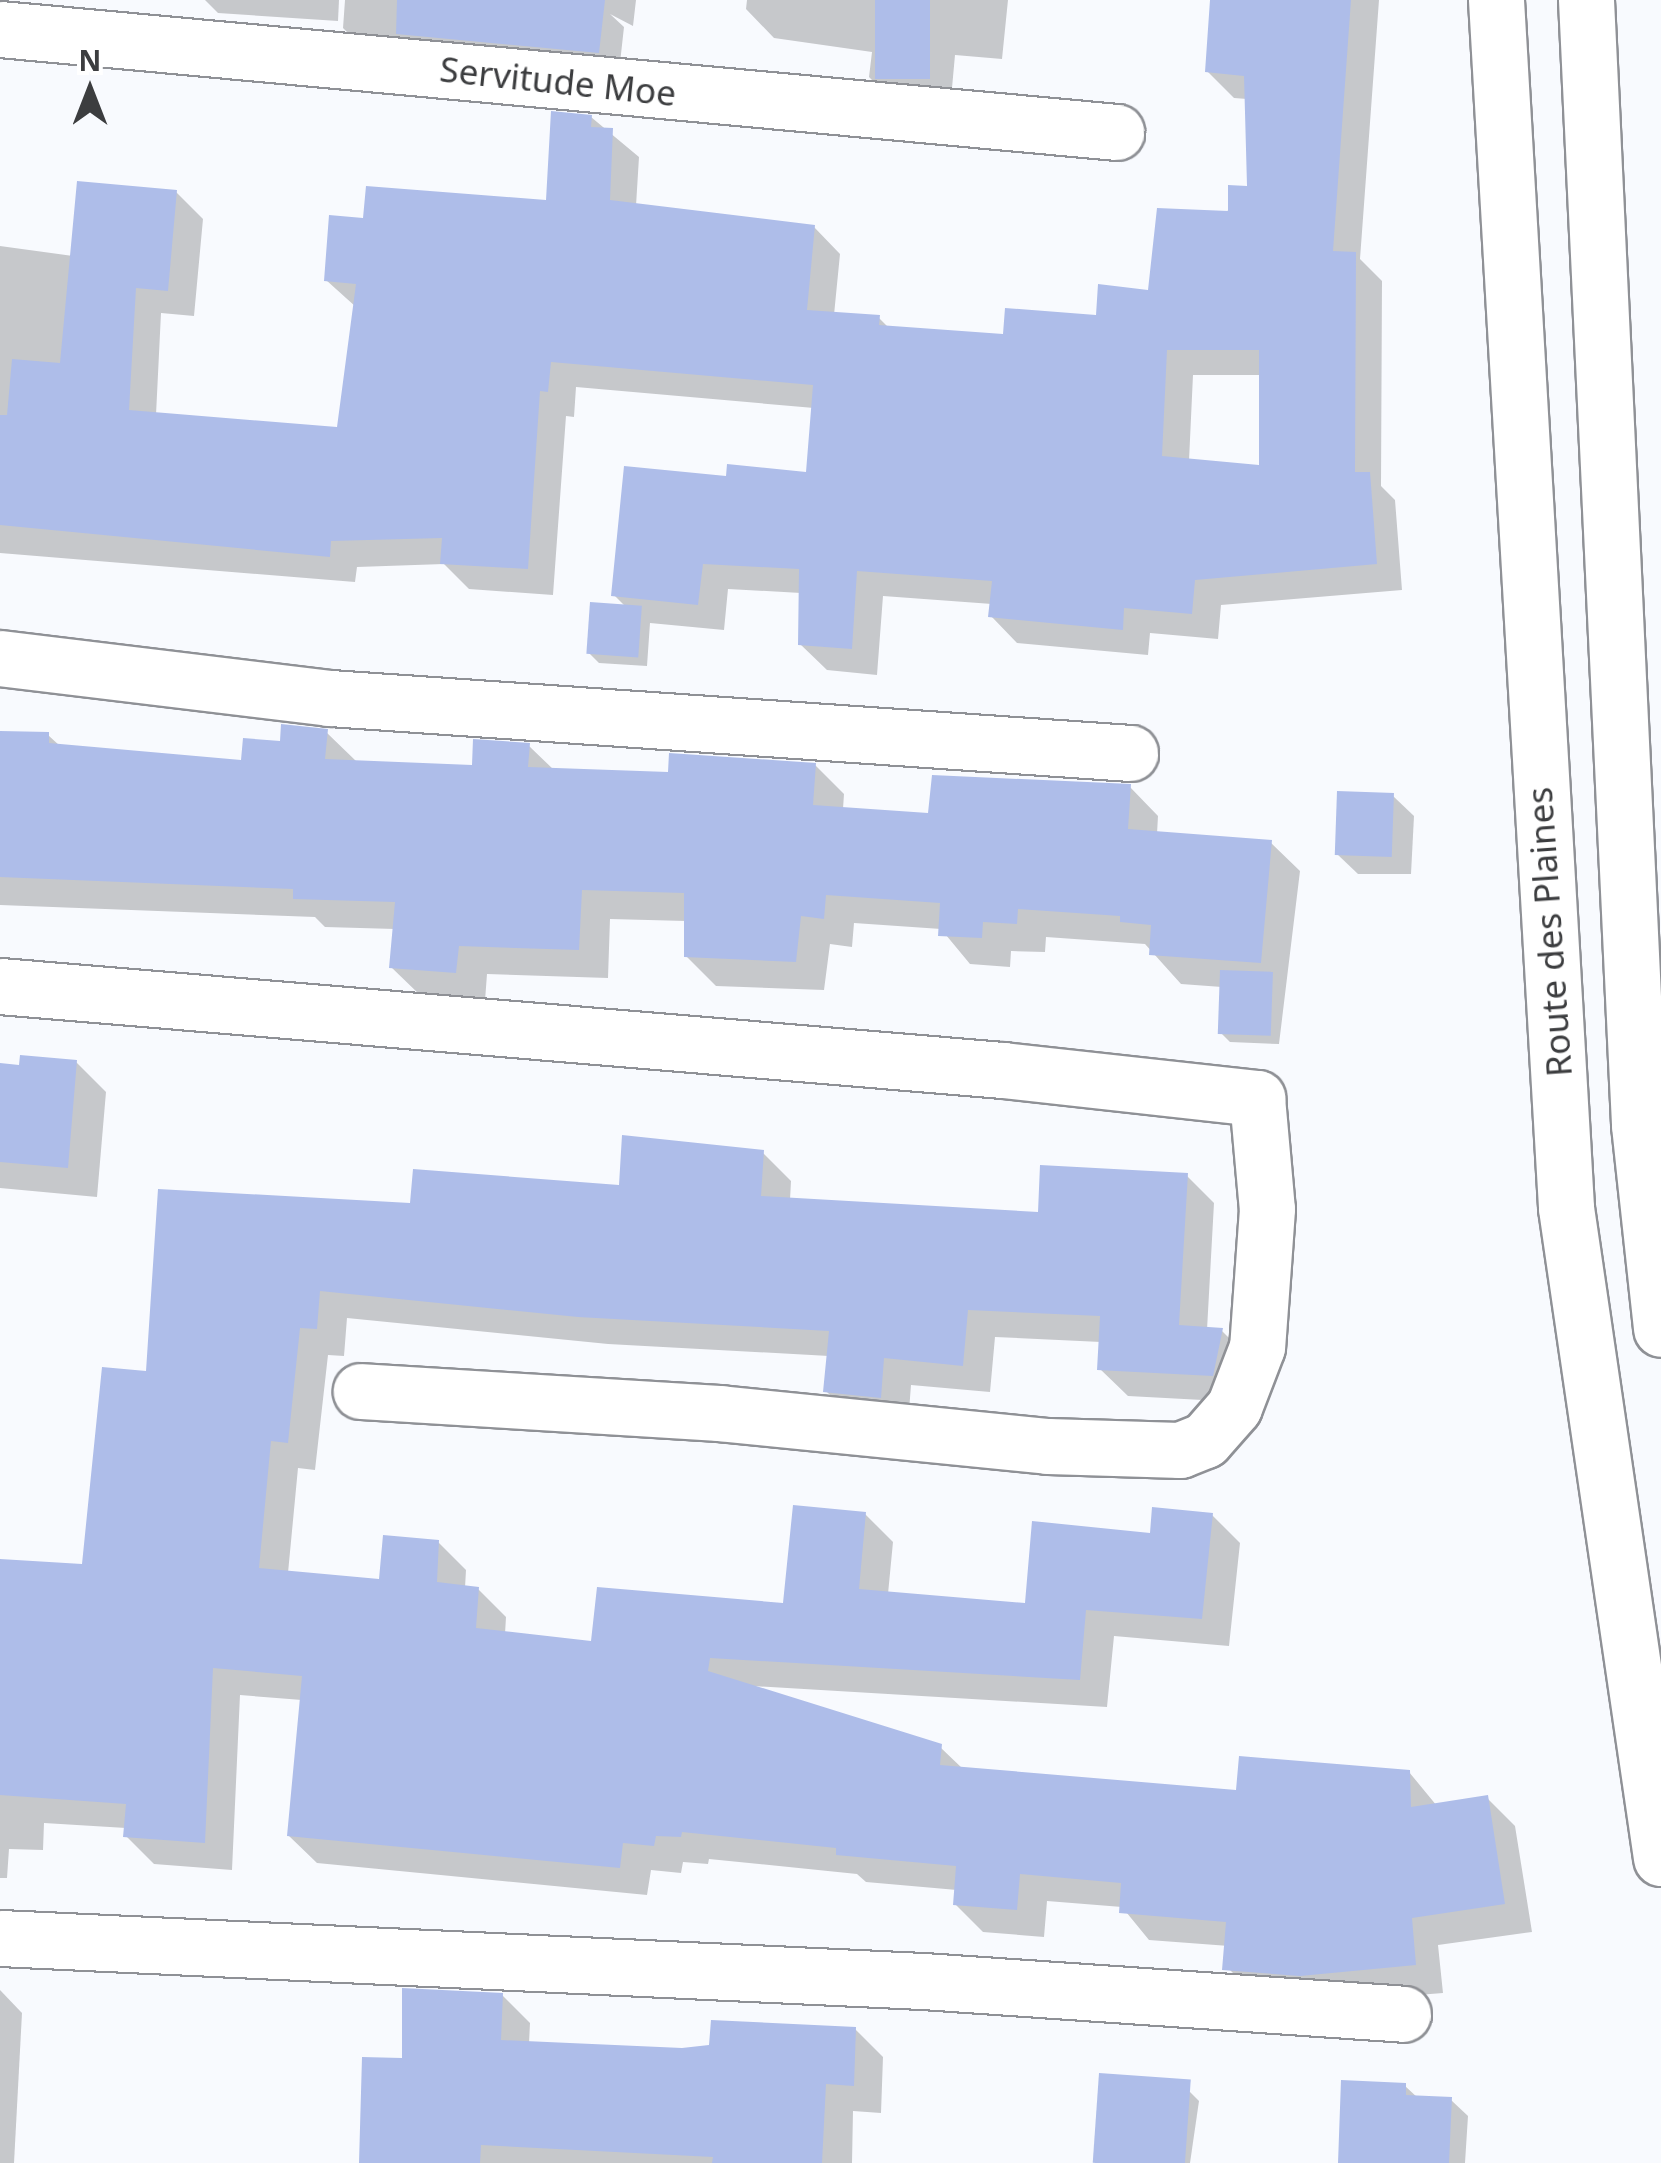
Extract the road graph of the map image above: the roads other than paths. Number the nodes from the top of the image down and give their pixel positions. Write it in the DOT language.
graph roads {
  1 [pos="1496,0"];
  2 [pos="1586,0"];
  3 [pos="0,29"];
  4 [pos="1116,132"];
  5 [pos="0,658"];
  6 [pos="1130,753"];
  7 [pos="0,986"];
  8 [pos="1661,1329"];
  9 [pos="361,1391"];
  10 [pos="1661,1858"];
  11 [pos="0,1938"];
  12 [pos="1403,2014"];
  1 -- 10 [label="main road, Route des Plaines"];
  2 -- 8 [label="main road"];
  3 -- 4 [label="main road, Servitude Moe"];
  5 -- 6 [label="main road"];
  7 -- 9 [label="main road"];
  11 -- 12 [label="main road"];
}
